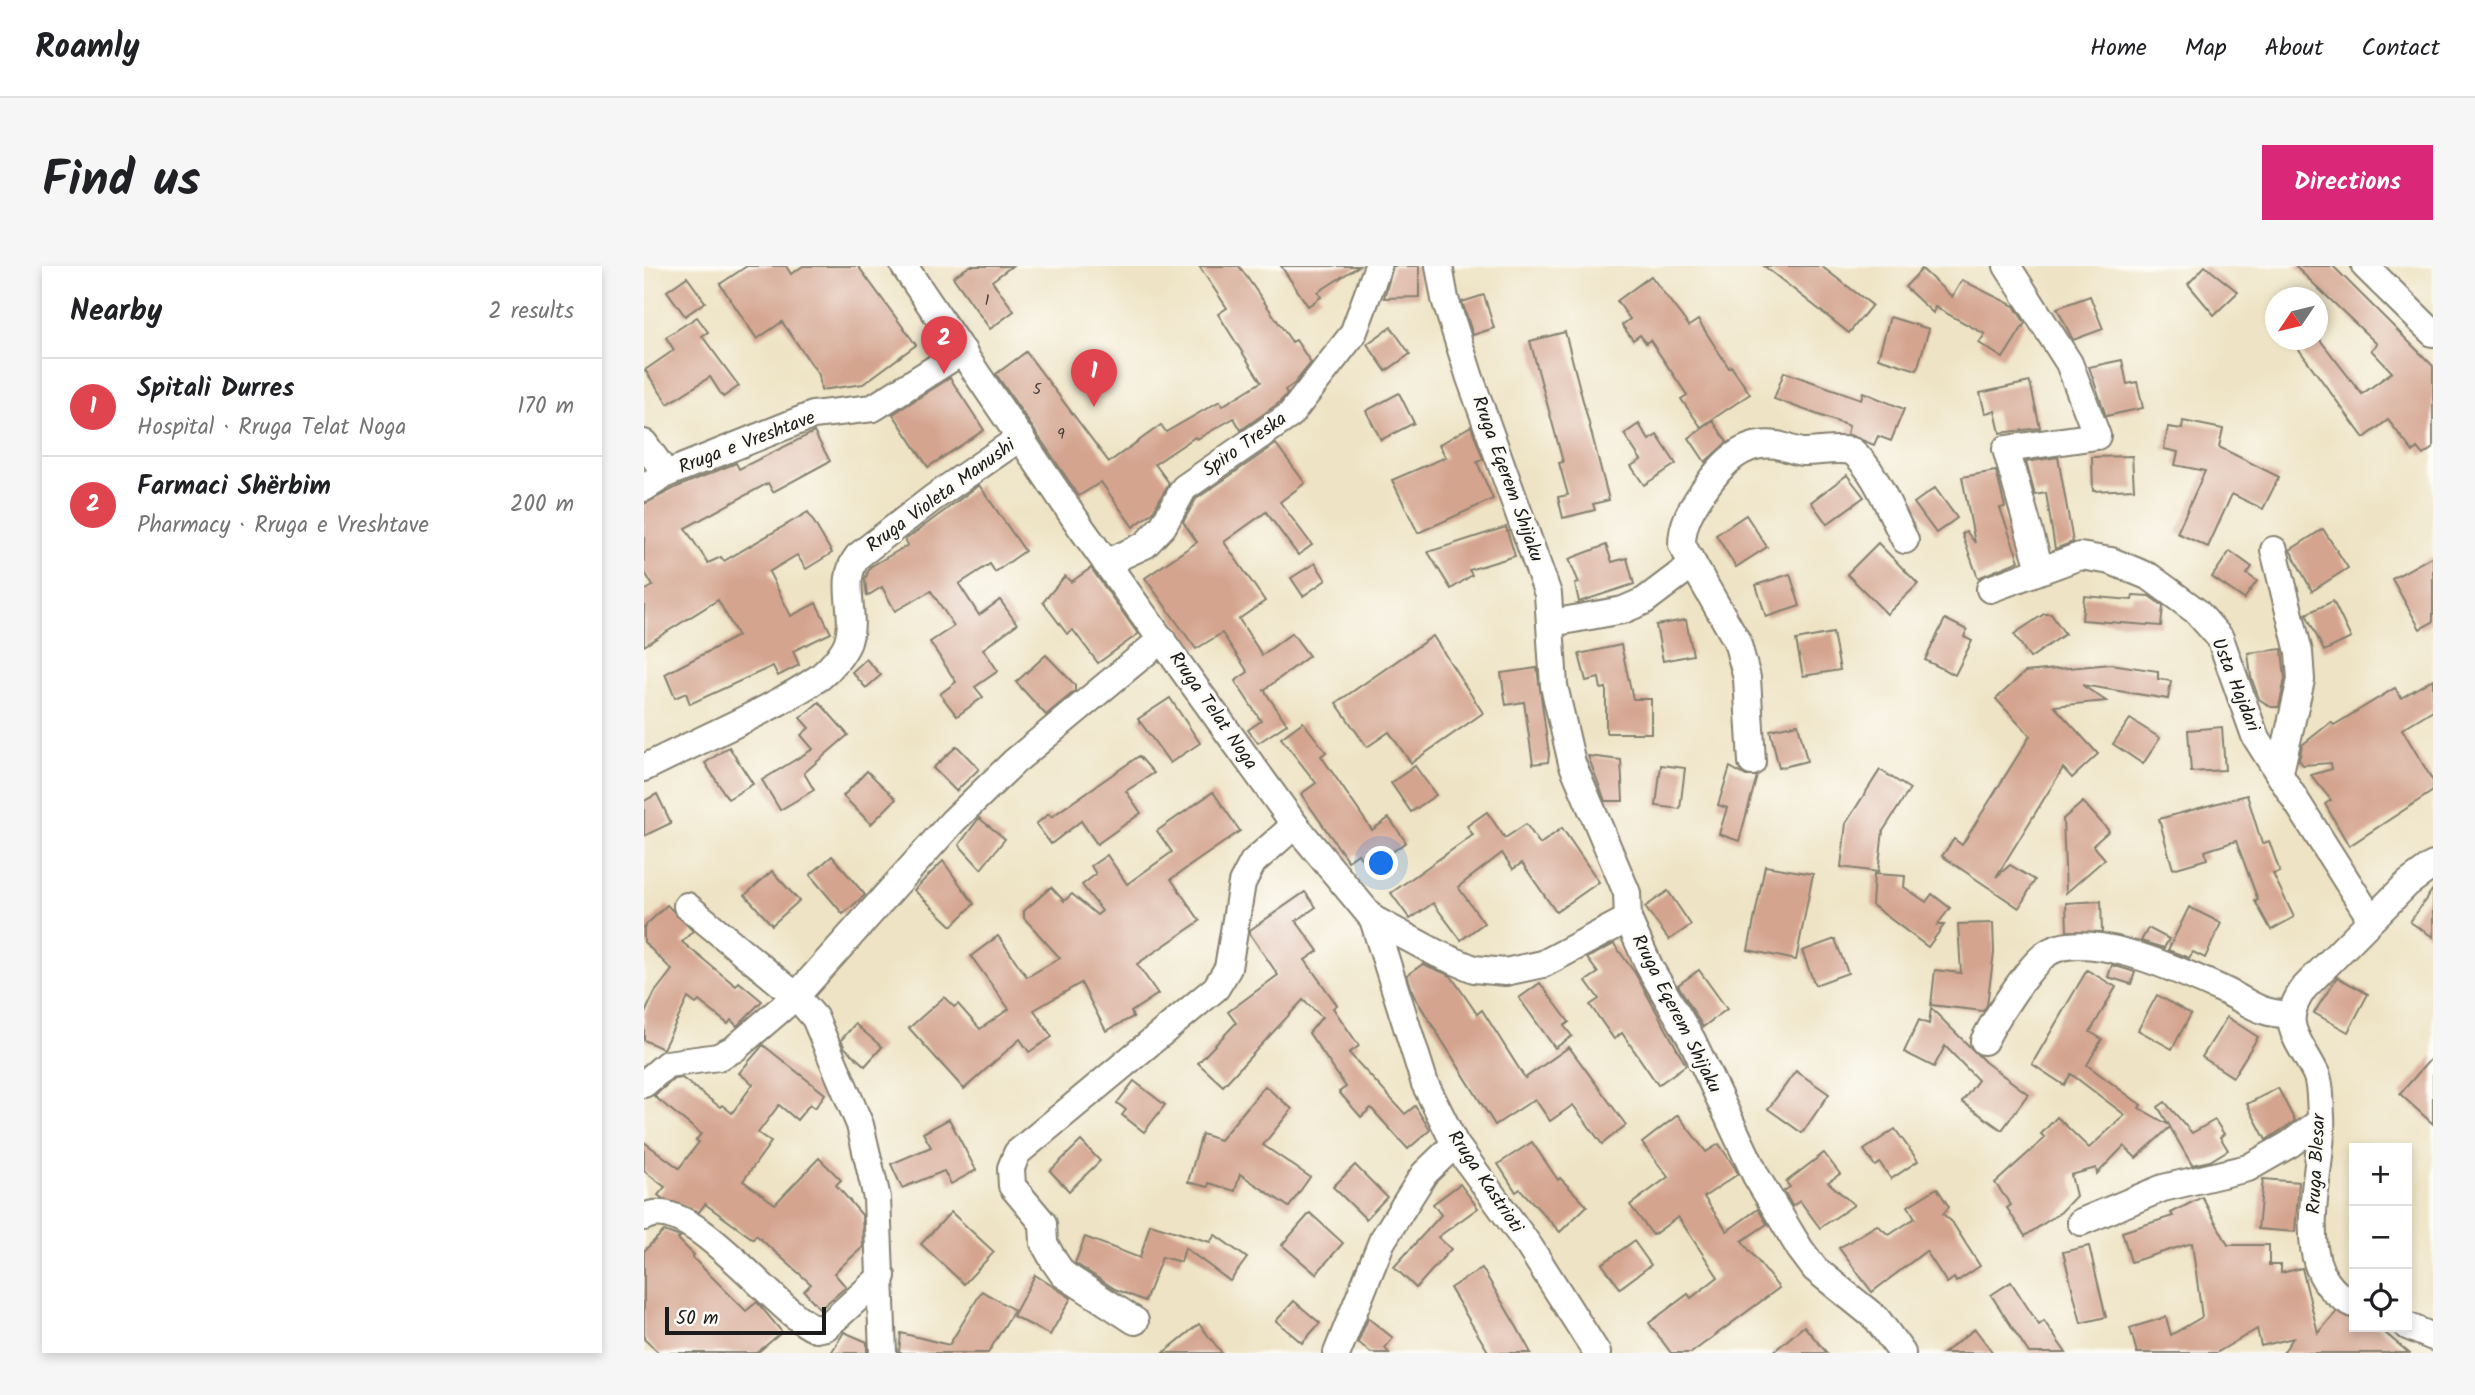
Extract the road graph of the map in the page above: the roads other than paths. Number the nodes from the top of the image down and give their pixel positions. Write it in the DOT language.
graph roads {
  1 [pos="904,266"];
  2 [pos="1378,266"];
  3 [pos="1439,266"];
  4 [pos="2007,266"];
  5 [pos="2365,266"];
  6 [pos="2433,333"];
  7 [pos="963,351"];
  8 [pos="1021,437"];
  9 [pos="644,443"];
  10 [pos="655,481"];
  11 [pos="1905,540"];
  12 [pos="2274,550"];
  13 [pos="1106,563"];
  14 [pos="1693,564"];
  15 [pos="2040,569"];
  16 [pos="1990,589"];
  17 [pos="1552,623"];
  18 [pos="1162,639"];
  19 [pos="1752,762"];
  20 [pos="644,768"];
  21 [pos="2280,772"];
  22 [pos="1295,825"];
  23 [pos="2433,865"];
  24 [pos="687,906"];
  25 [pos="1373,919"];
  26 [pos="1628,919"];
  27 [pos="2371,919"];
  28 [pos="796,996"];
  29 [pos="2290,1014"];
  30 [pos="1984,1041"];
  31 [pos="644,1084"];
  32 [pos="2321,1121"];
  33 [pos="1455,1144"];
  34 [pos="644,1217"];
  35 [pos="2081,1222"];
  36 [pos="882,1276"];
  37 [pos="2349,1300"];
  38 [pos="1135,1321"];
  39 [pos="2412,1328"];
  40 [pos="2433,1337"];
  41 [pos="883,1353"];
  42 [pos="1337,1353"];
  43 [pos="1597,1353"];
  44 [pos="1902,1353"];
  1 -- 7 [label="street, Rruga Telat Noga"];
  2 -- 13 [label="street, Spiro Treska"];
  3 -- 17 [label="street, Rruga Eqerem Shijaku"];
  4 -- 15 [label="street"];
  5 -- 6 [label="street"];
  7 -- 8 [label="street, Rruga Telat Noga"];
  7 -- 10 [label="street, Rruga e Vreshtave"];
  8 -- 13 [label="street, Rruga Telat Noga"];
  8 -- 20 [label="street, Rruga Violeta Manushi"];
  9 -- 10 [label="street"];
  11 -- 14 [label="street"];
  12 -- 21 [label="street"];
  13 -- 18 [label="street, Rruga Telat Noga"];
  14 -- 17 [label="street"];
  14 -- 19 [label="street"];
  15 -- 16 [label="street, Usta Hajdari"];
  15 -- 21 [label="street, Usta Hajdari"];
  17 -- 26 [label="street, Rruga Eqerem Shijaku"];
  18 -- 22 [label="street, Rruga Telat Noga"];
  18 -- 28 [label="street"];
  21 -- 27 [label="street, Usta Hajdari"];
  22 -- 25 [label="street, Rruga Telat Noga"];
  22 -- 38 [label="street"];
  23 -- 27 [label="street"];
  24 -- 28 [label="street"];
  25 -- 26 [label="street, Rruga Telat Noga"];
  25 -- 33 [label="street, Rruga Kastrioti"];
  26 -- 44 [label="street, Rruga Eqerem Shijaku"];
  27 -- 29 [label="street"];
  28 -- 31 [label="street"];
  28 -- 36 [label="street"];
  29 -- 30 [label="street"];
  29 -- 32 [label="street, Rruga Blesar"];
  32 -- 35 [label="street"];
  32 -- 37 [label="street, Rruga Blesar"];
  33 -- 42 [label="street"];
  33 -- 43 [label="street, Rruga Kastrioti"];
  34 -- 36 [label="street"];
  36 -- 41 [label="street"];
  39 -- 40 [label="street"];
}
